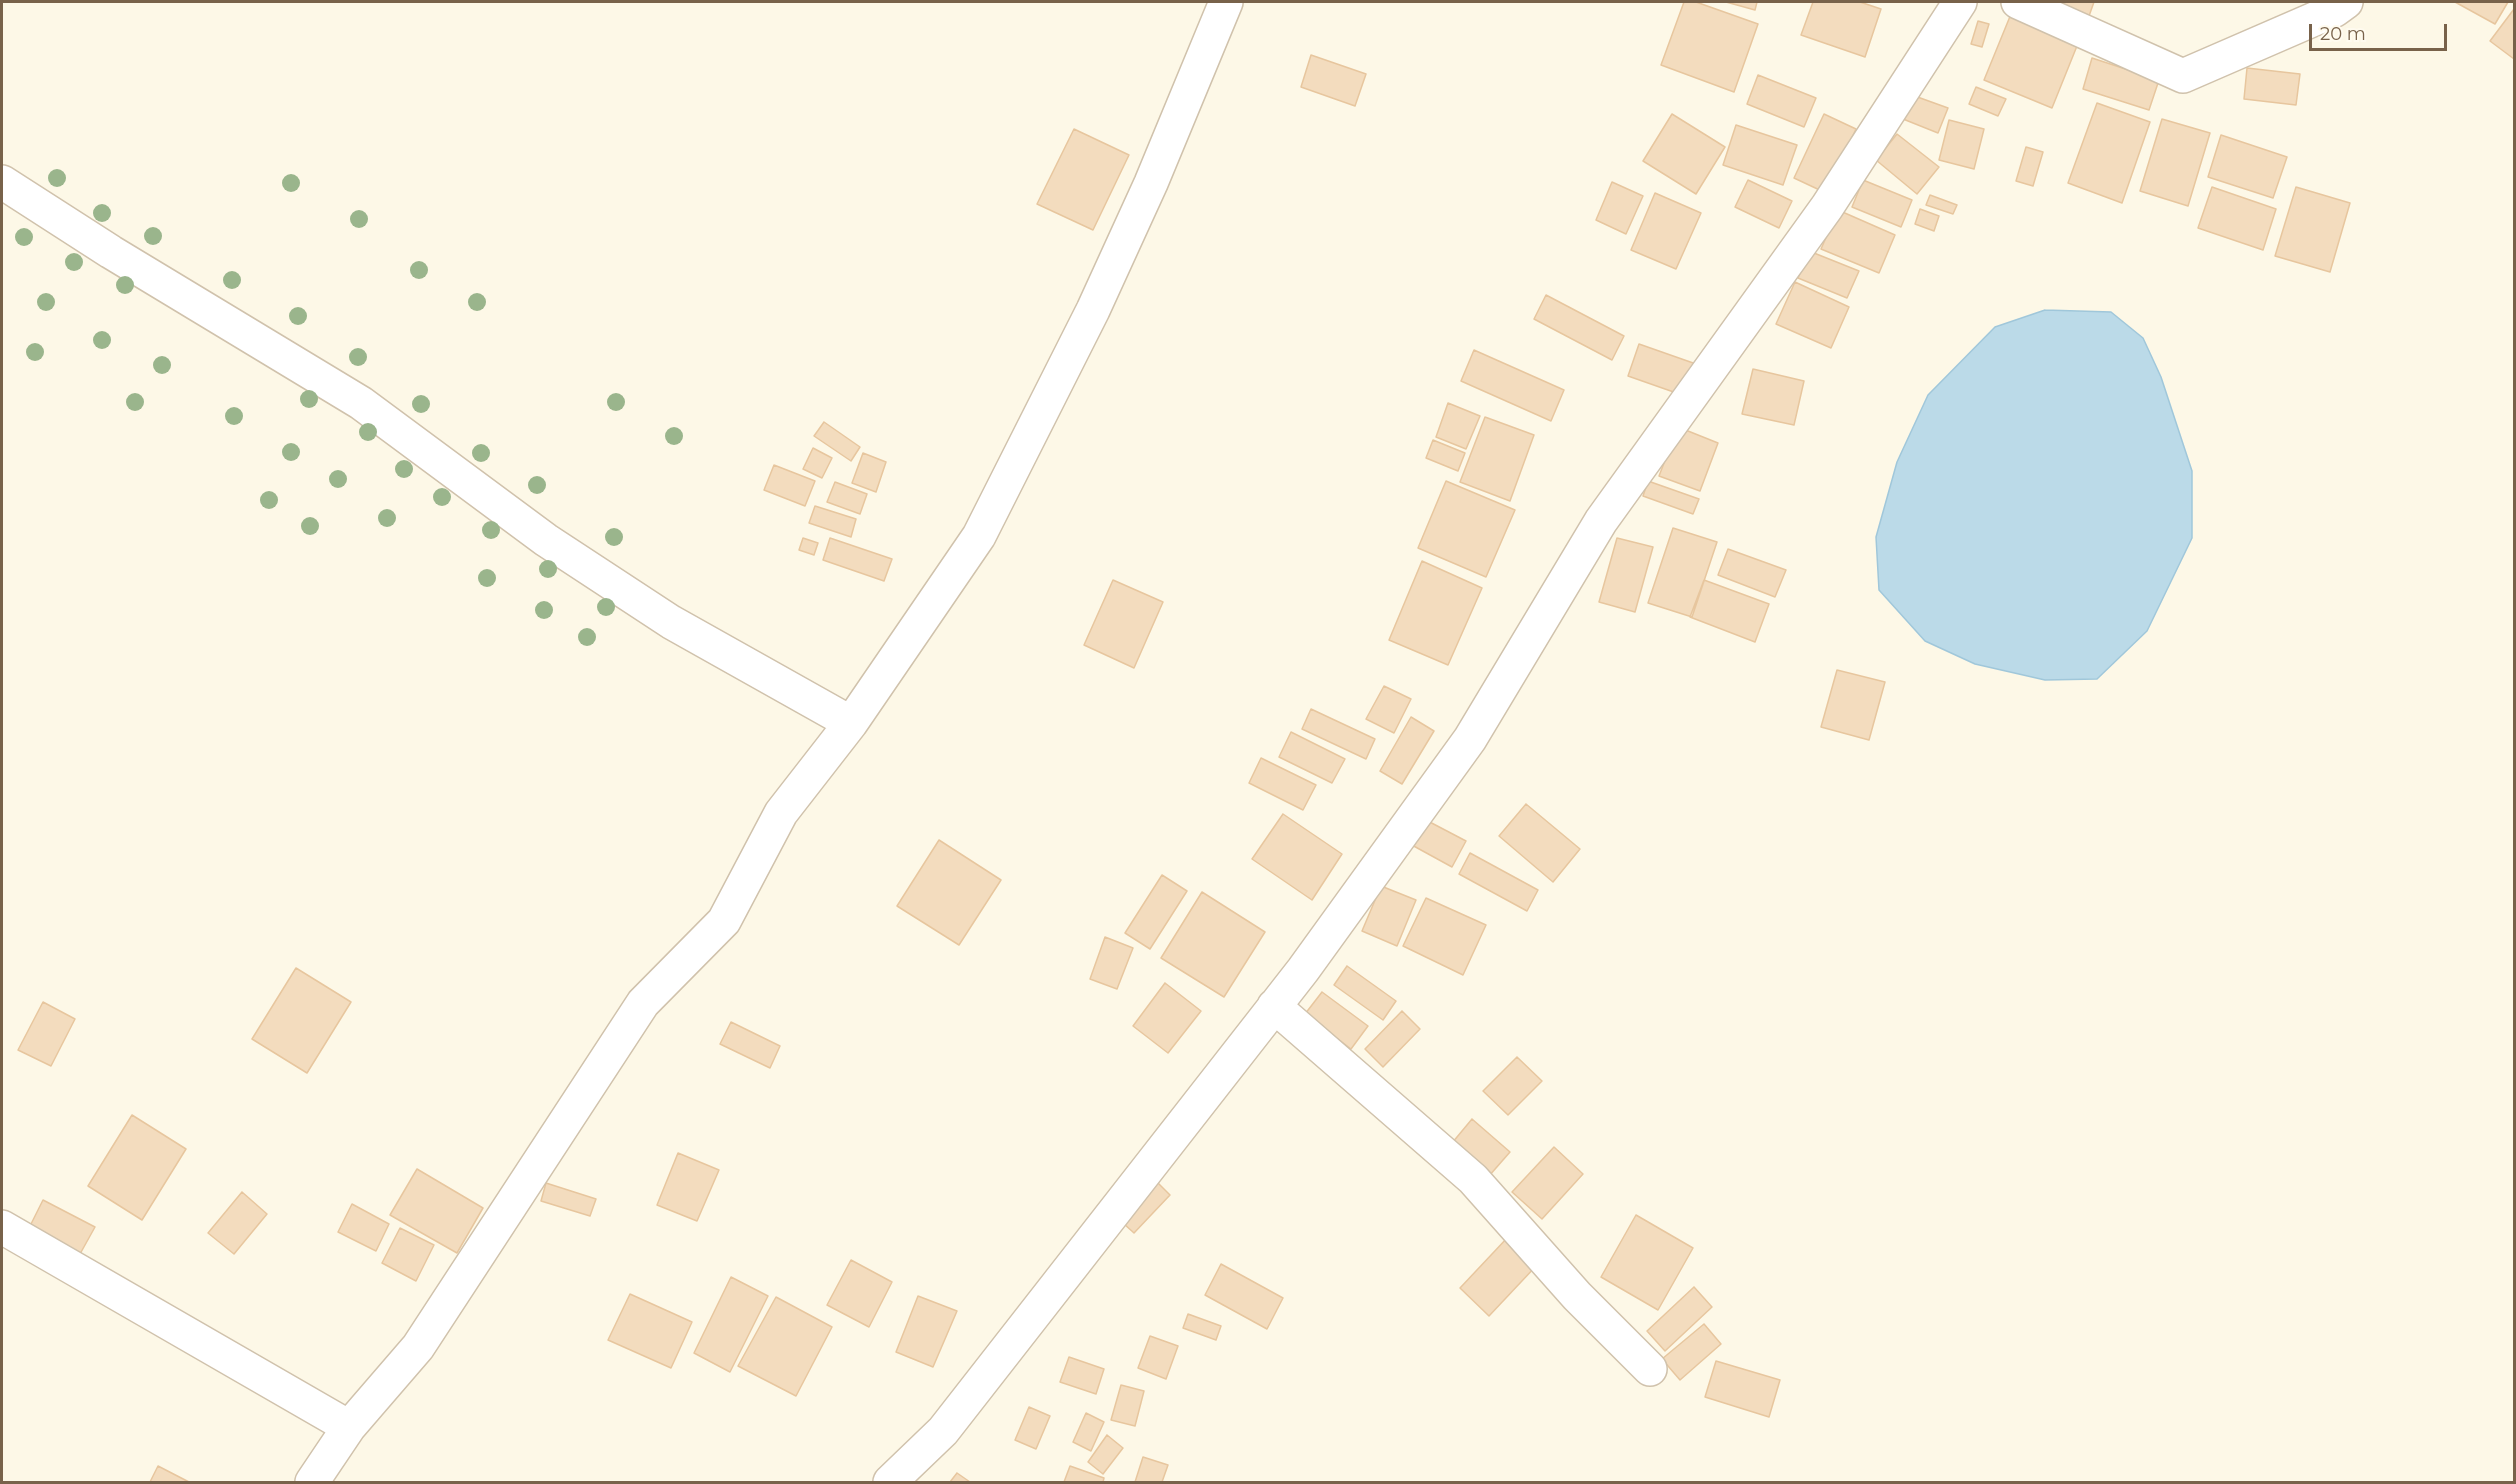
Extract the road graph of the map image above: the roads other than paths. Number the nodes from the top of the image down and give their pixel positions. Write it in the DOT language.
graph roads {
  1 [pos="1226,2"];
  2 [pos="1960,2"];
  3 [pos="2018,2"];
  4 [pos="2346,2"];
  5 [pos="2,182"];
  6 [pos="851,723"];
  7 [pos="1274,1006"];
  8 [pos="2,1227"];
  9 [pos="1650,1369"];
  10 [pos="349,1427"];
  11 [pos="312,1482"];
  12 [pos="890,1482"];
  1 -- 6 [label="street"];
  2 -- 7 [label="street"];
  3 -- 4 [label="street"];
  5 -- 6 [label="street"];
  6 -- 10 [label="street"];
  7 -- 9 [label="street"];
  7 -- 12 [label="street"];
  8 -- 10 [label="street"];
  10 -- 11 [label="street"];
}
